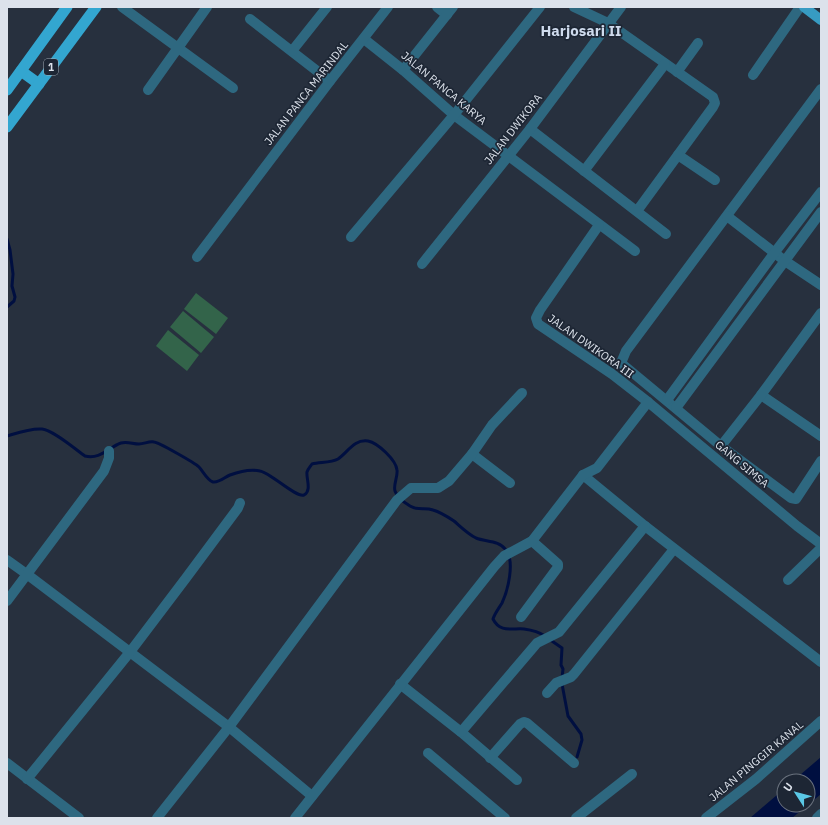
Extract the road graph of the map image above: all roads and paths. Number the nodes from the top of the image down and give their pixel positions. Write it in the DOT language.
graph roads {
  1 [pos="96,7"];
  2 [pos="122,7"];
  3 [pos="207,7"];
  4 [pos="327,7"];
  5 [pos="388,7"];
  6 [pos="437,7"];
  7 [pos="540,7"];
  8 [pos="574,7"];
  9 [pos="621,7"];
  10 [pos="800,7"];
  11 [pos="804,7"];
  12 [pos="66,8"];
  13 [pos="450,11"];
  14 [pos="250,19"];
  15 [pos="821,20"];
  16 [pos="608,23"];
  17 [pos="364,39"];
  18 [pos="698,43"];
  19 [pos="178,47"];
  20 [pos="292,51"];
  21 [pos="665,64"];
  22 [pos="403,70"];
  23 [pos="21,71"];
  24 [pos="677,72"];
  25 [pos="753,75"];
  26 [pos="330,81"];
  27 [pos="39,84"];
  28 [pos="233,88"];
  29 [pos="821,89"];
  30 [pos="7,90"];
  31 [pos="148,90"];
  32 [pos="454,115"];
  33 [pos="7,128"];
  34 [pos="530,129"];
  35 [pos="509,155"];
  36 [pos="678,155"];
  37 [pos="584,171"];
  38 [pos="716,180"];
  39 [pos="821,192"];
  40 [pos="637,211"];
  41 [pos="821,212"];
  42 [pos="728,216"];
  43 [pos="599,225"];
  44 [pos="666,234"];
  45 [pos="351,237"];
  46 [pos="635,251"];
  47 [pos="775,252"];
  48 [pos="197,257"];
  49 [pos="785,260"];
  50 [pos="422,264"];
  51 [pos="821,285"];
  52 [pos="821,313"];
  53 [pos="522,393"];
  54 [pos="761,395"];
  55 [pos="667,400"];
  56 [pos="648,402"];
  57 [pos="676,408"];
  58 [pos="821,436"];
  59 [pos="721,446"];
  60 [pos="109,451"];
  61 [pos="472,454"];
  62 [pos="821,461"];
  63 [pos="583,475"];
  64 [pos="510,483"];
  65 [pos="240,502"];
  66 [pos="645,526"];
  67 [pos="528,542"];
  68 [pos="821,544"];
  69 [pos="821,548"];
  70 [pos="674,549"];
  71 [pos="7,560"];
  72 [pos="28,575"];
  73 [pos="788,580"];
  74 [pos="7,601"];
  75 [pos="521,617"];
  76 [pos="130,652"];
  77 [pos="821,662"];
  78 [pos="400,684"];
  79 [pos="547,693"];
  80 [pos="821,721"];
  81 [pos="229,728"];
  82 [pos="461,732"];
  83 [pos="428,754"];
  84 [pos="490,758"];
  85 [pos="7,763"];
  86 [pos="574,763"];
  87 [pos="632,774"];
  88 [pos="27,778"];
  89 [pos="517,780"];
  90 [pos="312,796"];
  91 [pos="821,814"];
  92 [pos="79,818"];
  93 [pos="157,818"];
  94 [pos="295,818"];
  95 [pos="505,818"];
  96 [pos="576,818"];
  97 [pos="706,818"];
  98 [pos="817,818"];
  1 -- 27 [label="highway, 1"];
  2 -- 19 [label="street"];
  3 -- 19 [label="street"];
  4 -- 20 [label="street"];
  5 -- 17 [label="street, JALAN PANCA MARINDAL"];
  6 -- 13 [label="street"];
  7 -- 32 [label="street"];
  8 -- 16 [label="street"];
  9 -- 16 [label="street, JALAN DWIKORA"];
  10 -- 25 [label="street"];
  11 -- 15 [label="main road"];
  12 -- 23 [label="highway, 1"];
  13 -- 22 [label="street"];
  14 -- 20 [label="street"];
  16 -- 21 [label="street"];
  16 -- 34 [label="street, JALAN DWIKORA"];
  17 -- 22 [label="street, JALAN PANCA KARYA"];
  17 -- 26 [label="street, JALAN PANCA MARINDAL"];
  18 -- 24 [label="street"];
  19 -- 28 [label="street"];
  19 -- 31 [label="street"];
  20 -- 26 [label="street"];
  21 -- 24 [label="street"];
  21 -- 37 [label="street"];
  22 -- 32 [label="street, JALAN PANCA KARYA"];
  23 -- 27 [label="highway"];
  23 -- 30 [label="highway, 1"];
  24 -- 36 [label="street"];
  26 -- 48 [label="street, JALAN PANCA MARINDAL"];
  27 -- 33 [label="highway, 1"];
  29 -- 42 [label="street"];
  32 -- 35 [label="street, JALAN PANCA KARYA"];
  32 -- 45 [label="street"];
  34 -- 35 [label="street, JALAN DWIKORA"];
  34 -- 37 [label="street"];
  35 -- 43 [label="street"];
  35 -- 50 [label="street, JALAN DWIKORA"];
  36 -- 38 [label="street"];
  36 -- 40 [label="street"];
  37 -- 40 [label="street"];
  39 -- 47 [label="street"];
  40 -- 44 [label="street"];
  41 -- 49 [label="street"];
  42 -- 47 [label="street"];
  42 -- 55 [label="street"];
  43 -- 46 [label="street"];
  43 -- 56 [label="street, JALAN DWIKORA III"];
  47 -- 49 [label="street"];
  47 -- 55 [label="street"];
  49 -- 51 [label="street"];
  49 -- 57 [label="street"];
  52 -- 54 [label="street"];
  53 -- 61 [label="street"];
  54 -- 58 [label="street"];
  54 -- 59 [label="street"];
  55 -- 57 [label="street"];
  56 -- 63 [label="street"];
  56 -- 68 [label="street, GANG SIMSA"];
  57 -- 59 [label="street"];
  59 -- 62 [label="street"];
  60 -- 72 [label="street"];
  61 -- 64 [label="street"];
  61 -- 81 [label="street"];
  63 -- 66 [label="street"];
  63 -- 67 [label="street"];
  65 -- 76 [label="street"];
  66 -- 70 [label="street"];
  66 -- 82 [label="street"];
  67 -- 75 [label="street"];
  67 -- 78 [label="street"];
  69 -- 73 [label="street"];
  70 -- 77 [label="street"];
  70 -- 79 [label="street"];
  71 -- 72 [label="street"];
  72 -- 74 [label="street"];
  72 -- 76 [label="street"];
  76 -- 81 [label="street"];
  76 -- 88 [label="street"];
  78 -- 82 [label="street"];
  78 -- 90 [label="street"];
  80 -- 97 [label="street, JALAN PINGGIR KANAL"];
  81 -- 90 [label="street"];
  81 -- 93 [label="street"];
  82 -- 84 [label="street"];
  83 -- 95 [label="street"];
  84 -- 86 [label="street"];
  84 -- 89 [label="street"];
  85 -- 88 [label="street"];
  87 -- 96 [label="street"];
  88 -- 92 [label="street"];
  90 -- 94 [label="street"];
  91 -- 98 [label="street"];
}
